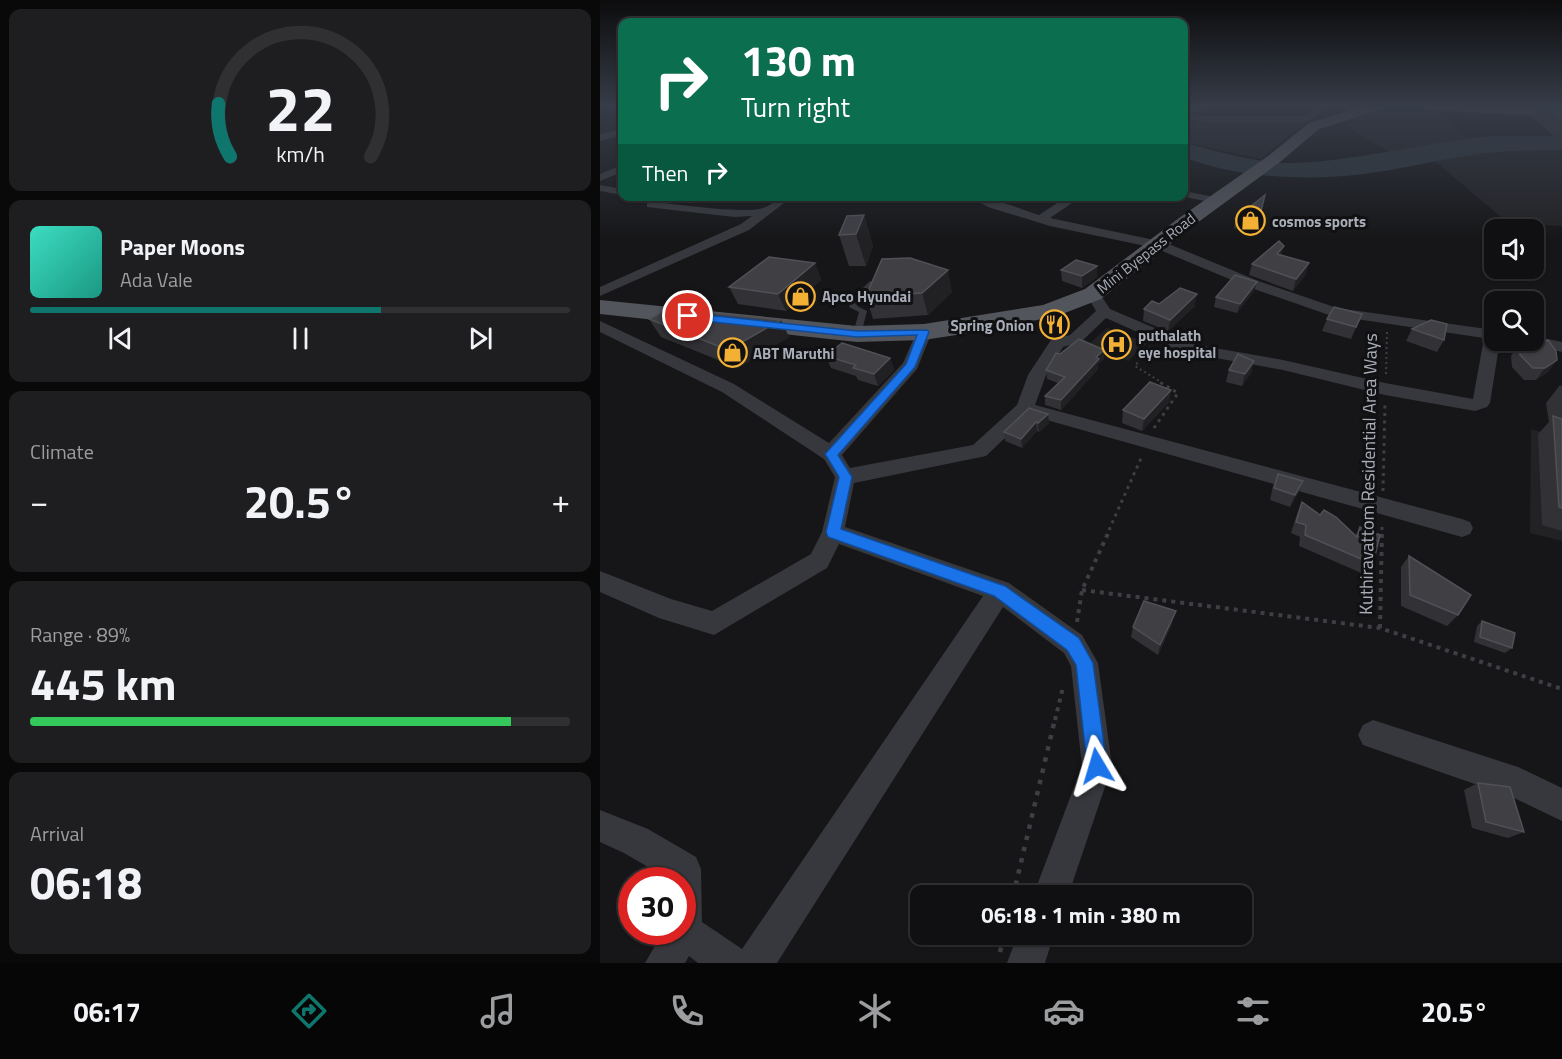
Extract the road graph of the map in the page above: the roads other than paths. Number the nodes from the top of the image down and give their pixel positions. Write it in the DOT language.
graph roads {
  1 [pos="1284,151"];
  2 [pos="618,170"];
  3 [pos="600,178"];
  4 [pos="600,188"];
  5 [pos="618,191"];
  6 [pos="1188,195"];
  7 [pos="1215,200"];
  8 [pos="655,201"];
  9 [pos="781,201"];
  10 [pos="984,201"];
  11 [pos="1069,201"];
  12 [pos="766,212"];
  13 [pos="1040,219"];
  14 [pos="1159,245"];
  15 [pos="873,283"];
  16 [pos="1098,303"];
  17 [pos="600,310"];
  18 [pos="924,332"];
  19 [pos="857,334"];
  20 [pos="1484,334"];
  21 [pos="1544,343"];
  22 [pos="1562,347"];
  23 [pos="1490,351"];
  24 [pos="1025,408"];
  25 [pos="831,454"];
  26 [pos="845,477"];
  27 [pos="1462,528"];
  28 [pos="833,532"];
  29 [pos="600,581"];
  30 [pos="1000,591"];
  31 [pos="1374,735"];
  32 [pos="1562,805"];
  33 [pos="600,826"];
  34 [pos="680,867"];
  35 [pos="1054,885"];
  36 [pos="696,939"];
  37 [pos="675,945"];
  38 [pos="1032,945"];
  39 [pos="664,963"];
  40 [pos="730,963"];
  41 [pos="755,963"];
  42 [pos="1026,963"];
  1 -- 7 [label="main road, Mini Byepass Road"];
  2 -- 3 [label="street"];
  4 -- 5 [label="street"];
  6 -- 7 [label="street"];
  7 -- 14 [label="main road, Mini Byepass Road"];
  8 -- 12 [label="street"];
  9 -- 12 [label="street"];
  10 -- 13 [label="street"];
  11 -- 13 [label="street"];
  12 -- 17 [label="street"];
  13 -- 14 [label="street"];
  14 -- 16 [label="main road, Mini Byepass Road"];
  14 -- 20 [label="street"];
  15 -- 19 [label="lane"];
  16 -- 18 [label="main road, Mini Byepass Road"];
  16 -- 23 [label="street"];
  16 -- 24 [label="street"];
  17 -- 19 [label="main road, Mini Byepass Road"];
  17 -- 25 [label="street"];
  18 -- 19 [label="main road, Mini Byepass Road"];
  18 -- 25 [label="street"];
  21 -- 22 [label="street"];
  24 -- 26 [label="street"];
  24 -- 27 [label="street"];
  25 -- 26 [label="street"];
  26 -- 28 [label="street"];
  28 -- 29 [label="street"];
  28 -- 30 [label="street"];
  30 -- 35 [label="street"];
  30 -- 41 [label="street"];
  31 -- 32 [label="street"];
  33 -- 34 [label="street"];
  36 -- 40 [label="street"];
  37 -- 39 [label="street"];
  38 -- 42 [label="street"];
}
